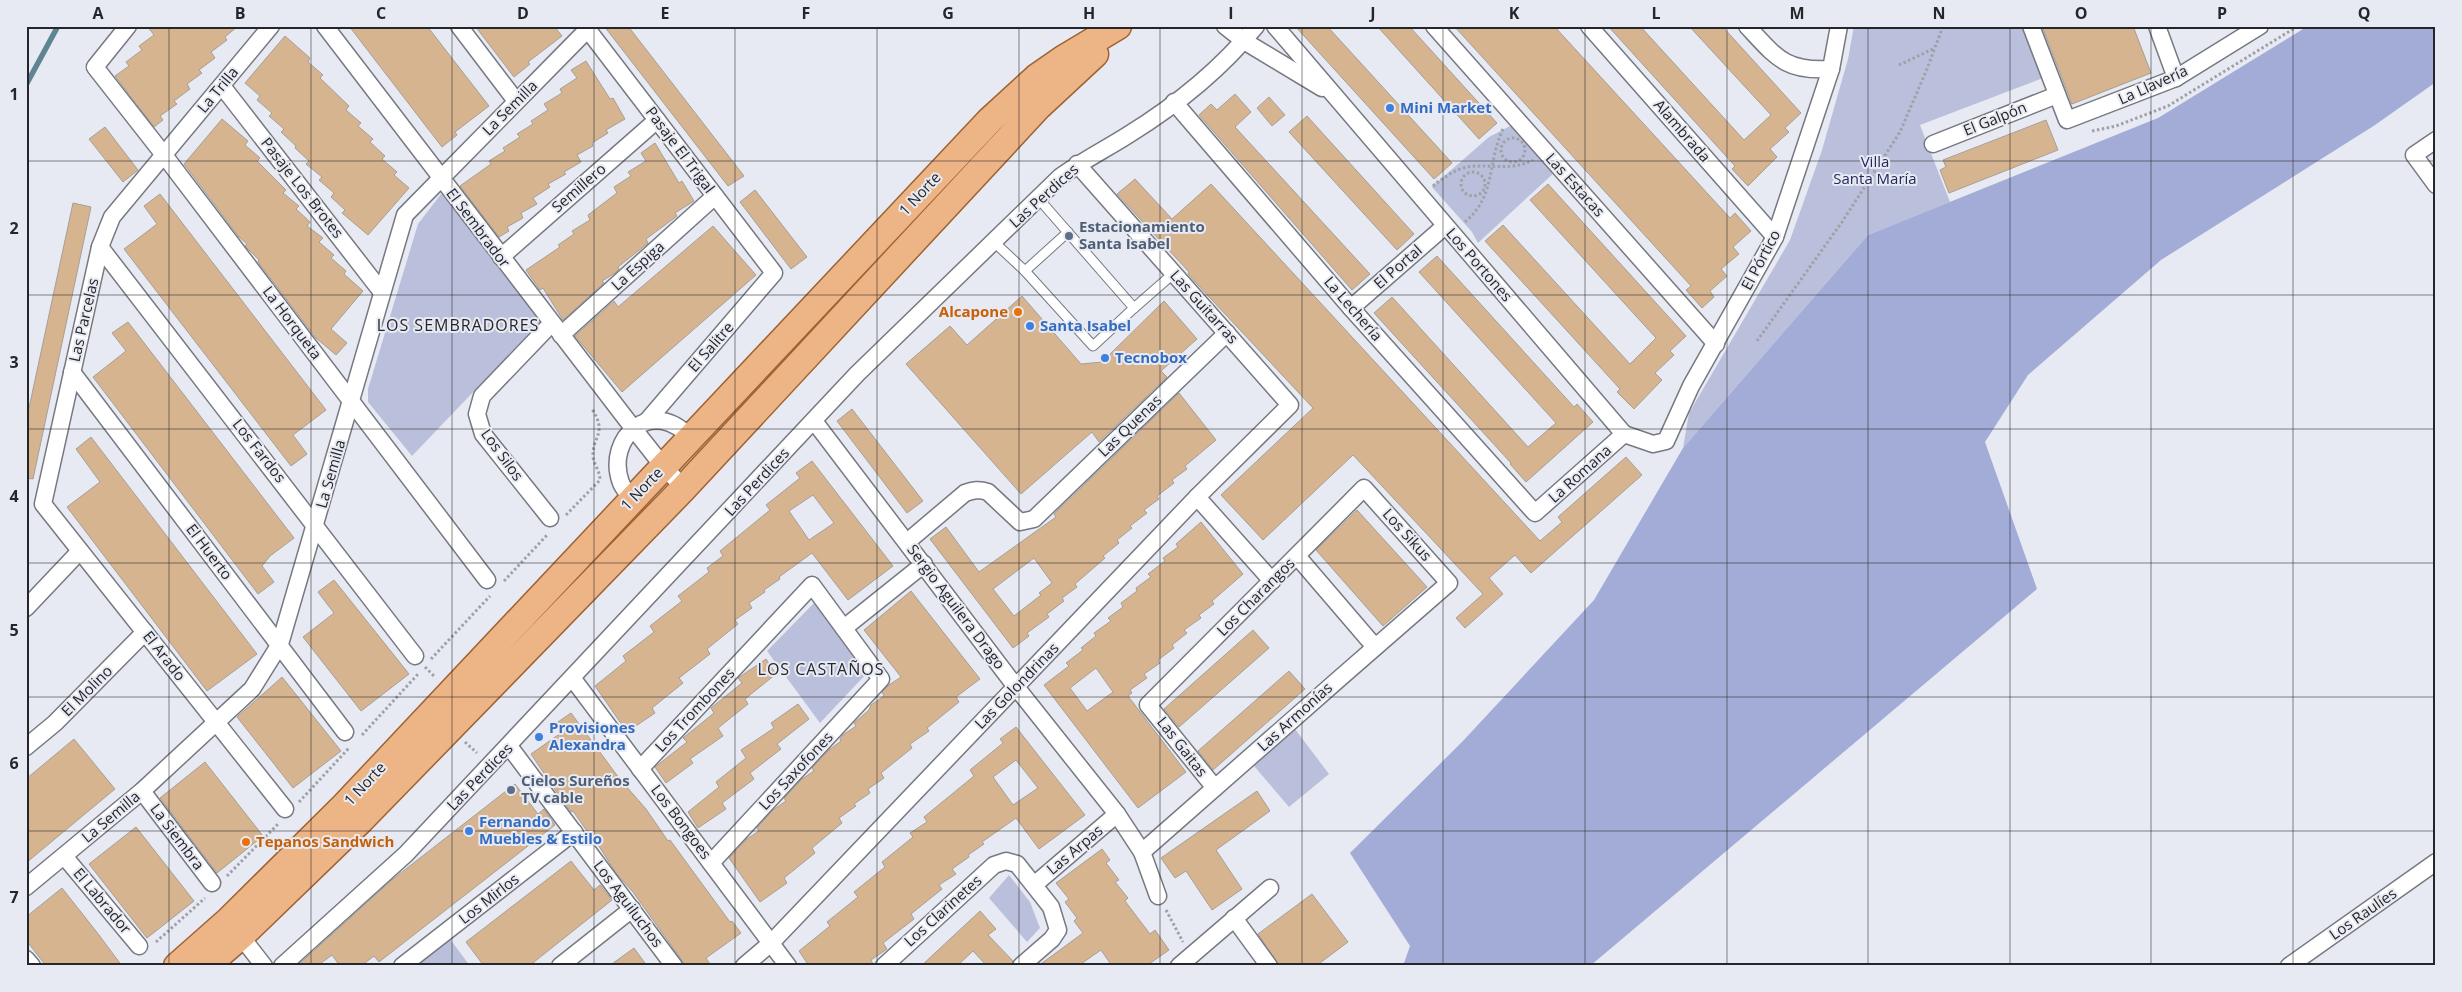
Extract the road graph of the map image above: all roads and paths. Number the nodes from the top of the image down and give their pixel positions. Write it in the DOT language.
graph roads {
  1 [pos="128,26"];
  2 [pos="271,26"];
  3 [pos="324,26"];
  4 [pos="459,26"];
  5 [pos="1118,26"];
  6 [pos="1125,26"];
  7 [pos="1225,26"];
  8 [pos="1256,26"];
  9 [pos="1274,26"];
  10 [pos="1434,26"];
  11 [pos="1589,26"];
  12 [pos="1747,26"];
  13 [pos="1839,26"];
  14 [pos="1943,26"];
  15 [pos="2031,26"];
  16 [pos="2157,26"];
  17 [pos="2260,26"];
  18 [pos="586,28"];
  19 [pos="1244,42"];
  20 [pos="1935,48"];
  21 [pos="1900,65"];
  22 [pos="1831,69"];
  23 [pos="2176,78"];
  24 [pos="222,86"];
  25 [pos="2057,95"];
  26 [pos="1334,96"];
  27 [pos="516,101"];
  28 [pos="1174,102"];
  29 [pos="1511,113"];
  30 [pos="656,120"];
  31 [pos="2436,140"];
  32 [pos="1933,144"];
  33 [pos="1546,152"];
  34 [pos="164,154"];
  35 [pos="1524,156"];
  36 [pos="1077,164"];
  37 [pos="1492,167"];
  38 [pos="441,178"];
  39 [pos="2436,185"];
  40 [pos="1484,190"];
  41 [pos="715,196"];
  42 [pos="1421,197"];
  43 [pos="1038,198"];
  44 [pos="1450,231"];
  45 [pos="1068,232"];
  46 [pos="1775,237"];
  47 [pos="994,242"];
  48 [pos="100,247"];
  49 [pos="501,257"];
  50 [pos="1026,270"];
  51 [pos="774,273"];
  52 [pos="1174,274"];
  53 [pos="381,291"];
  54 [pos="1134,308"];
  55 [pos="1351,308"];
  56 [pos="556,329"];
  57 [pos="1226,333"];
  58 [pos="1757,341"];
  59 [pos="1716,344"];
  60 [pos="72,372"];
  61 [pos="352,402"];
  62 [pos="1290,405"];
  63 [pos="592,409"];
  64 [pos="814,421"];
  65 [pos="640,425"];
  66 [pos="1624,434"];
  67 [pos="691,439"];
  68 [pos="663,466"];
  69 [pos="684,488"];
  70 [pos="1364,488"];
  71 [pos="1197,497"];
  72 [pos="632,499"];
  73 [pos="43,504"];
  74 [pos="1535,513"];
  75 [pos="554,523"];
  76 [pos="316,525"];
  77 [pos="907,542"];
  78 [pos="80,551"];
  79 [pos="1297,556"];
  80 [pos="924,564"];
  81 [pos="1272,581"];
  82 [pos="1449,583"];
  83 [pos="492,588"];
  84 [pos="26,608"];
  85 [pos="844,628"];
  86 [pos="145,632"];
  87 [pos="280,644"];
  88 [pos="1375,647"];
  89 [pos="415,656"];
  90 [pos="573,679"];
  91 [pos="1016,687"];
  92 [pos="1148,705"];
  93 [pos="215,721"];
  94 [pos="351,739"];
  95 [pos="509,746"];
  96 [pos="26,747"];
  97 [pos="640,769"];
  98 [pos="1215,788"];
  99 [pos="142,791"];
  100 [pos="290,809"];
  101 [pos="1117,814"];
  102 [pos="574,832"];
  103 [pos="1142,852"];
  104 [pos="64,856"];
  105 [pos="2436,862"];
  106 [pos="711,863"];
  107 [pos="1034,885"];
  108 [pos="214,886"];
  109 [pos="26,887"];
  110 [pos="1270,888"];
  111 [pos="1158,896"];
  112 [pos="632,909"];
  113 [pos="1234,918"];
  114 [pos="235,928"];
  115 [pos="771,943"];
  116 [pos="145,946"];
  117 [pos="26,959"];
  118 [pos="1185,961"];
  119 [pos="32,966"];
  120 [pos="177,966"];
  121 [pos="206,966"];
  122 [pos="264,966"];
  123 [pos="282,966"];
  124 [pos="402,966"];
  125 [pos="560,966"];
  126 [pos="674,966"];
  127 [pos="744,966"];
  128 [pos="788,966"];
  129 [pos="884,966"];
  130 [pos="1021,966"];
  131 [pos="1269,966"];
  132 [pos="2290,966"];
  1 -- 34 [label="street, La Horqueta"];
  2 -- 24 [label="street, La Trilla"];
  3 -- 38 [label="street, El Sembrador"];
  4 -- 27 [label="street"];
  5 -- 67 [label="main road, 1 Norte"];
  6 -- 69 [label="main road, 1 Norte"];
  7 -- 19 [label="street, Los Portones"];
  8 -- 19 [label="street, Las Perdices"];
  9 -- 26 [label="street, Los Portones"];
  10 -- 29 [label="street, Las Estacas"];
  11 -- 46 [label="street, Alambrada"];
  12 -- 22 [label="street"];
  13 -- 22 [label="street, El Pórtico"];
  14 -- 20 [label="path"];
  15 -- 25 [label="street"];
  16 -- 23 [label="street"];
  17 -- 23 [label="street, La Llavería"];
  18 -- 27 [label="street, La Semilla"];
  18 -- 30 [label="street, Pasaje El Trigal"];
  19 -- 26 [label="street, Los Portones"];
  19 -- 28 [label="street, Las Perdices"];
  20 -- 21 [label="path"];
  20 -- 58 [label="path"];
  22 -- 46 [label="street, El Pórtico"];
  23 -- 25 [label="street, La Llavería"];
  24 -- 34 [label="street, La Trilla"];
  24 -- 53 [label="street, Pasaje Los Brotes"];
  25 -- 32 [label="street, El Galpón"];
  26 -- 42 [label="street, Los Portones"];
  27 -- 38 [label="street, La Semilla"];
  28 -- 36 [label="street, Las Perdices"];
  28 -- 55 [label="street, La Lechería"];
  29 -- 33 [label="street, Las Estacas"];
  29 -- 37 [label="path"];
  30 -- 41 [label="street, Pasaje El Trigal"];
  30 -- 49 [label="street, Semillero"];
  31 -- 39 [label="street"];
  33 -- 37 [label="path"];
  33 -- 59 [label="street, Las Estacas"];
  34 -- 48 [label="street, Las Parcelas"];
  34 -- 61 [label="street, La Horqueta"];
  35 -- 35 [label="path"];
  36 -- 43 [label="street, Las Perdices"];
  36 -- 52 [label="street, Las Guitarras"];
  37 -- 42 [label="path"];
  37 -- 44 [label="path"];
  38 -- 49 [label="street, El Sembrador"];
  38 -- 53 [label="street, La Semilla"];
  40 -- 40 [label="path"];
  41 -- 51 [label="street, Pasaje El Trigal"];
  41 -- 56 [label="street, La Espiga"];
  42 -- 44 [label="street, Los Portones"];
  43 -- 45 [label="lane"];
  43 -- 47 [label="street, Las Perdices"];
  44 -- 55 [label="street, El Portal"];
  44 -- 66 [label="street, Los Portones"];
  45 -- 50 [label="lane"];
  45 -- 54 [label="lane"];
  46 -- 59 [label="street, El Pórtico"];
  47 -- 50 [label="lane"];
  47 -- 64 [label="street, Las Perdices"];
  48 -- 60 [label="street, Las Parcelas"];
  48 -- 76 [label="street, Los Fardos"];
  49 -- 56 [label="street, El Sembrador"];
  50 -- 54 [label="lane"];
  51 -- 65 [label="street, El Salitre"];
  52 -- 54 [label="lane"];
  52 -- 57 [label="street, Las Guitarras"];
  53 -- 61 [label="street, La Semilla"];
  55 -- 74 [label="street, La Lechería"];
  56 -- 65 [label="street, El Sembrador"];
  56 -- 75 [label="street, Los Silos"];
  57 -- 62 [label="street, Las Guitarras"];
  57 -- 77 [label="street, Las Quenas"];
  59 -- 66 [label="street, El Pórtico"];
  60 -- 73 [label="street, Las Parcelas"];
  60 -- 87 [label="street, El Huerto"];
  61 -- 76 [label="street, La Semilla"];
  61 -- 83 [label="street, La Horqueta"];
  62 -- 71 [label="street, Las Golondrinas"];
  63 -- 75 [label="path"];
  64 -- 77 [label="street, Sergio Aguilera Drago"];
  64 -- 90 [label="street, Las Perdices"];
  65 -- 67 [label="street"];
  65 -- 68 [label="street, El Sembrador"];
  65 -- 72 [label="street"];
  66 -- 74 [label="street, La Romana"];
  67 -- 68 [label="main road, 1 Norte"];
  68 -- 69 [label="street, El Sembrador"];
  68 -- 72 [label="main road, 1 Norte"];
  69 -- 114 [label="main road, 1 Norte"];
  70 -- 79 [label="street, Los Charangos"];
  70 -- 82 [label="street, Los Sikus"];
  71 -- 81 [label="street"];
  71 -- 91 [label="street, Las Golondrinas"];
  72 -- 114 [label="main road, 1 Norte"];
  73 -- 78 [label="street, El Arado"];
  75 -- 83 [label="path"];
  76 -- 87 [label="street, La Semilla"];
  76 -- 89 [label="street, Los Fardos"];
  77 -- 80 [label="street, Sergio Aguilera Drago"];
  78 -- 84 [label="street"];
  78 -- 86 [label="street, El Arado"];
  79 -- 81 [label="street, Los Charangos"];
  79 -- 88 [label="street"];
  80 -- 85 [label="street"];
  80 -- 91 [label="street, Sergio Aguilera Drago"];
  81 -- 92 [label="street, Los Charangos"];
  82 -- 88 [label="street, Las Armonías"];
  83 -- 94 [label="path"];
  85 -- 97 [label="street, Los Trombones"];
  85 -- 106 [label="street, Los Saxofones"];
  86 -- 93 [label="street, El Arado"];
  86 -- 96 [label="street, El Molino"];
  87 -- 93 [label="street, La Semilla"];
  87 -- 94 [label="street, El Huerto"];
  88 -- 98 [label="street, Las Armonías"];
  90 -- 95 [label="street, Las Perdices"];
  90 -- 97 [label="street, Los Bongoes"];
  91 -- 101 [label="street, Sergio Aguilera Drago"];
  91 -- 115 [label="street, Las Golondrinas"];
  92 -- 98 [label="street, Las Gaitas"];
  93 -- 99 [label="street, La Semilla"];
  93 -- 100 [label="street, El Arado"];
  94 -- 100 [label="path"];
  95 -- 102 [label="street, Los Aguiluchos"];
  95 -- 123 [label="street, Las Perdices"];
  97 -- 106 [label="street, Los Bongoes"];
  98 -- 103 [label="street, Las Armonías"];
  99 -- 104 [label="street, La Semilla"];
  99 -- 108 [label="street, La Siembra"];
  100 -- 108 [label="path"];
  101 -- 103 [label="street, Sergio Aguilera Drago"];
  101 -- 107 [label="street, Las Arpas"];
  102 -- 112 [label="street, Los Aguiluchos"];
  102 -- 124 [label="street, Los Mirlos"];
  103 -- 111 [label="street, Sergio Aguilera Drago"];
  104 -- 109 [label="street, La Semilla"];
  104 -- 116 [label="street, El Labrador"];
  105 -- 132 [label="street, Los Raulíes"];
  106 -- 115 [label="street, Los Bongoes"];
  107 -- 129 [label="street, Los Clarinetes"];
  107 -- 130 [label="street"];
  108 -- 116 [label="path"];
  110 -- 113 [label="street"];
  111 -- 118 [label="path"];
  112 -- 125 [label="street"];
  112 -- 126 [label="street, Los Aguiluchos"];
  113 -- 118 [label="street"];
  113 -- 131 [label="street"];
  114 -- 120 [label="main road, 1 Norte"];
  114 -- 121 [label="main road, 1 Norte"];
  114 -- 122 [label="street"];
  115 -- 127 [label="street, Las Golondrinas"];
  115 -- 128 [label="street, Los Bongoes"];
  117 -- 119 [label="street"];
}
